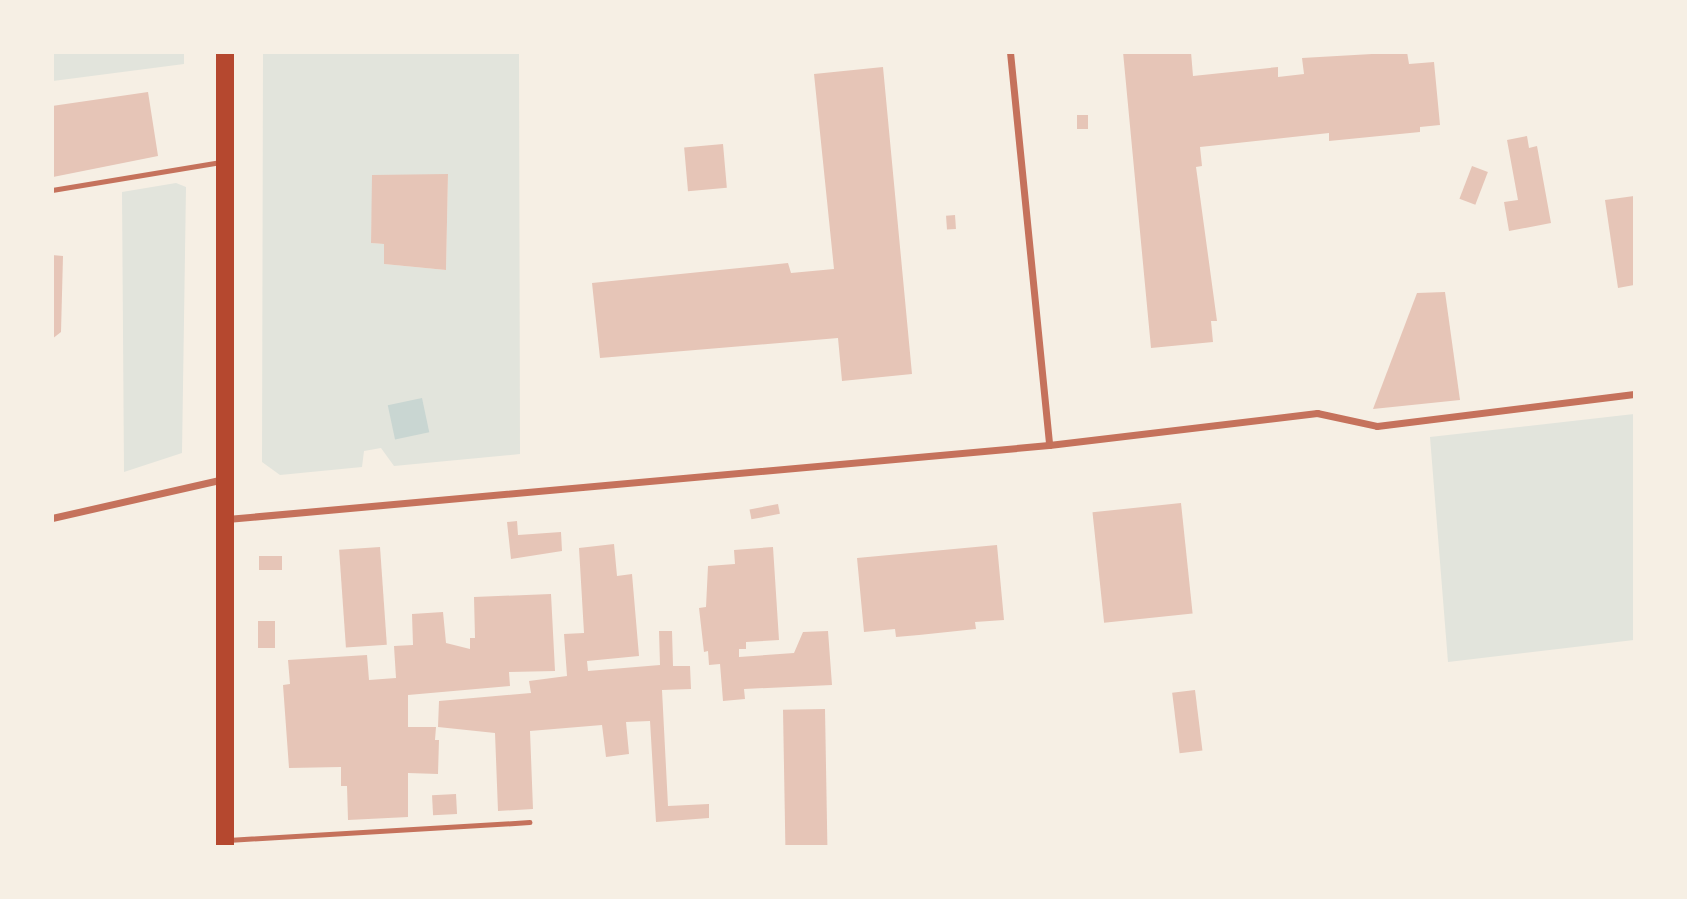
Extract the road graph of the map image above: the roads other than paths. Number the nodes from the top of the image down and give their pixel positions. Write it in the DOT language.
graph roads {
  1 [pos="225,52"];
  2 [pos="1010,52"];
  3 [pos="224,161"];
  4 [pos="52,190"];
  5 [pos="1634,394"];
  6 [pos="1049,445"];
  7 [pos="223,479"];
  8 [pos="52,518"];
  9 [pos="223,520"];
  10 [pos="529,822"];
  11 [pos="225,843"];
  1 -- 3 [label="main road"];
  2 -- 6 [label="street"];
  3 -- 4 [label="lane"];
  3 -- 7 [label="main road"];
  5 -- 6 [label="street"];
  6 -- 9 [label="street"];
  7 -- 8 [label="street"];
  7 -- 9 [label="main road"];
  9 -- 11 [label="main road"];
  10 -- 11 [label="lane"];
}
